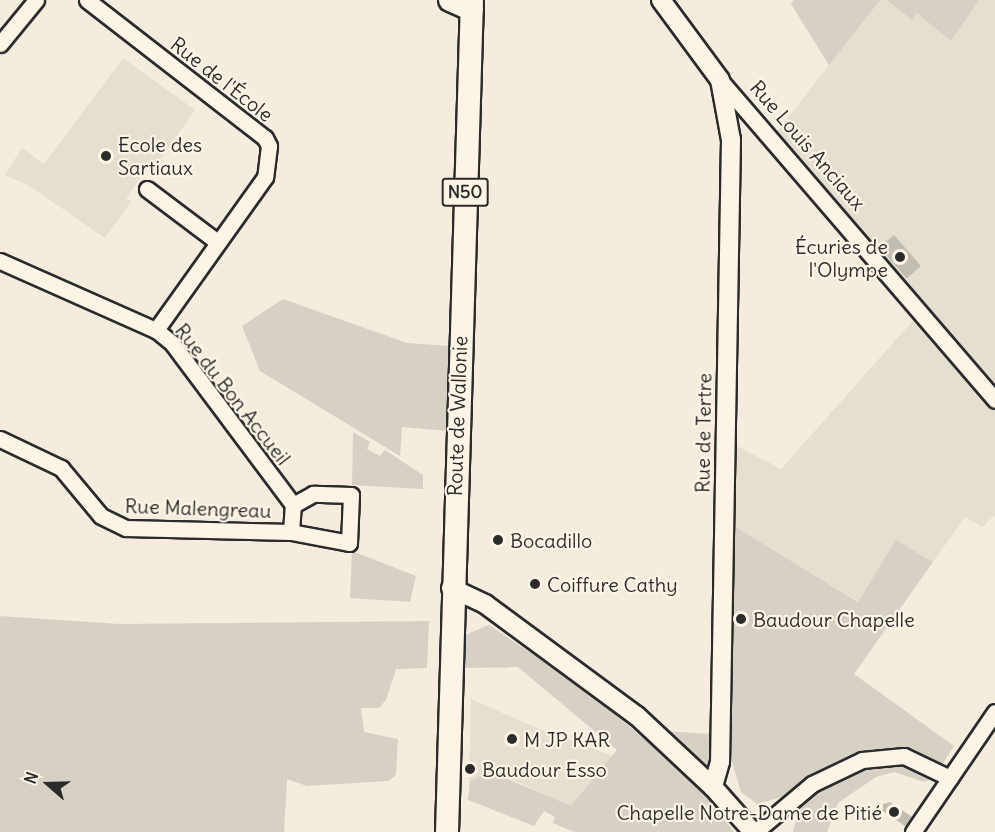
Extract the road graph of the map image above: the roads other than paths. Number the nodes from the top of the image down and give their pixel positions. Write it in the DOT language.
graph roads {
  1 [pos="36,0"];
  2 [pos="87,0"];
  3 [pos="450,0"];
  4 [pos="661,0"];
  5 [pos="472,5"];
  6 [pos="0,44"];
  7 [pos="720,80"];
  8 [pos="147,189"];
  9 [pos="216,241"];
  10 [pos="0,261"];
  11 [pos="156,330"];
  12 [pos="995,400"];
  13 [pos="0,439"];
  14 [pos="293,505"];
  15 [pos="291,532"];
  16 [pos="451,588"];
  17 [pos="995,712"];
  18 [pos="950,778"];
  19 [pos="713,787"];
  20 [pos="447,832"];
  21 [pos="754,832"];
  22 [pos="913,832"];
  1 -- 6 [label="street"];
  2 -- 9 [label="street, Rue de l'École"];
  3 -- 5 [label="main road"];
  4 -- 7 [label="street, Rue Louis Anciaux"];
  5 -- 16 [label="main road, Route de Wallonie / N50"];
  7 -- 12 [label="street, Rue Louis Anciaux"];
  7 -- 19 [label="street, Rue de Tertre"];
  8 -- 9 [label="street"];
  9 -- 11 [label="street, Rue de l'École"];
  10 -- 11 [label="street, Rue du Bon Accueil"];
  11 -- 14 [label="street, Rue du Bon Accueil"];
  13 -- 15 [label="street, Rue Malengreau"];
  14 -- 15 [label="street, Rue Malengreau"];
  14 -- 15 [label="street"];
  16 -- 19 [label="street"];
  16 -- 20 [label="main road, Route de Wallonie / N50"];
  17 -- 18 [label="street"];
  18 -- 21 [label="street"];
  18 -- 22 [label="street"];
  19 -- 21 [label="street"];
}
